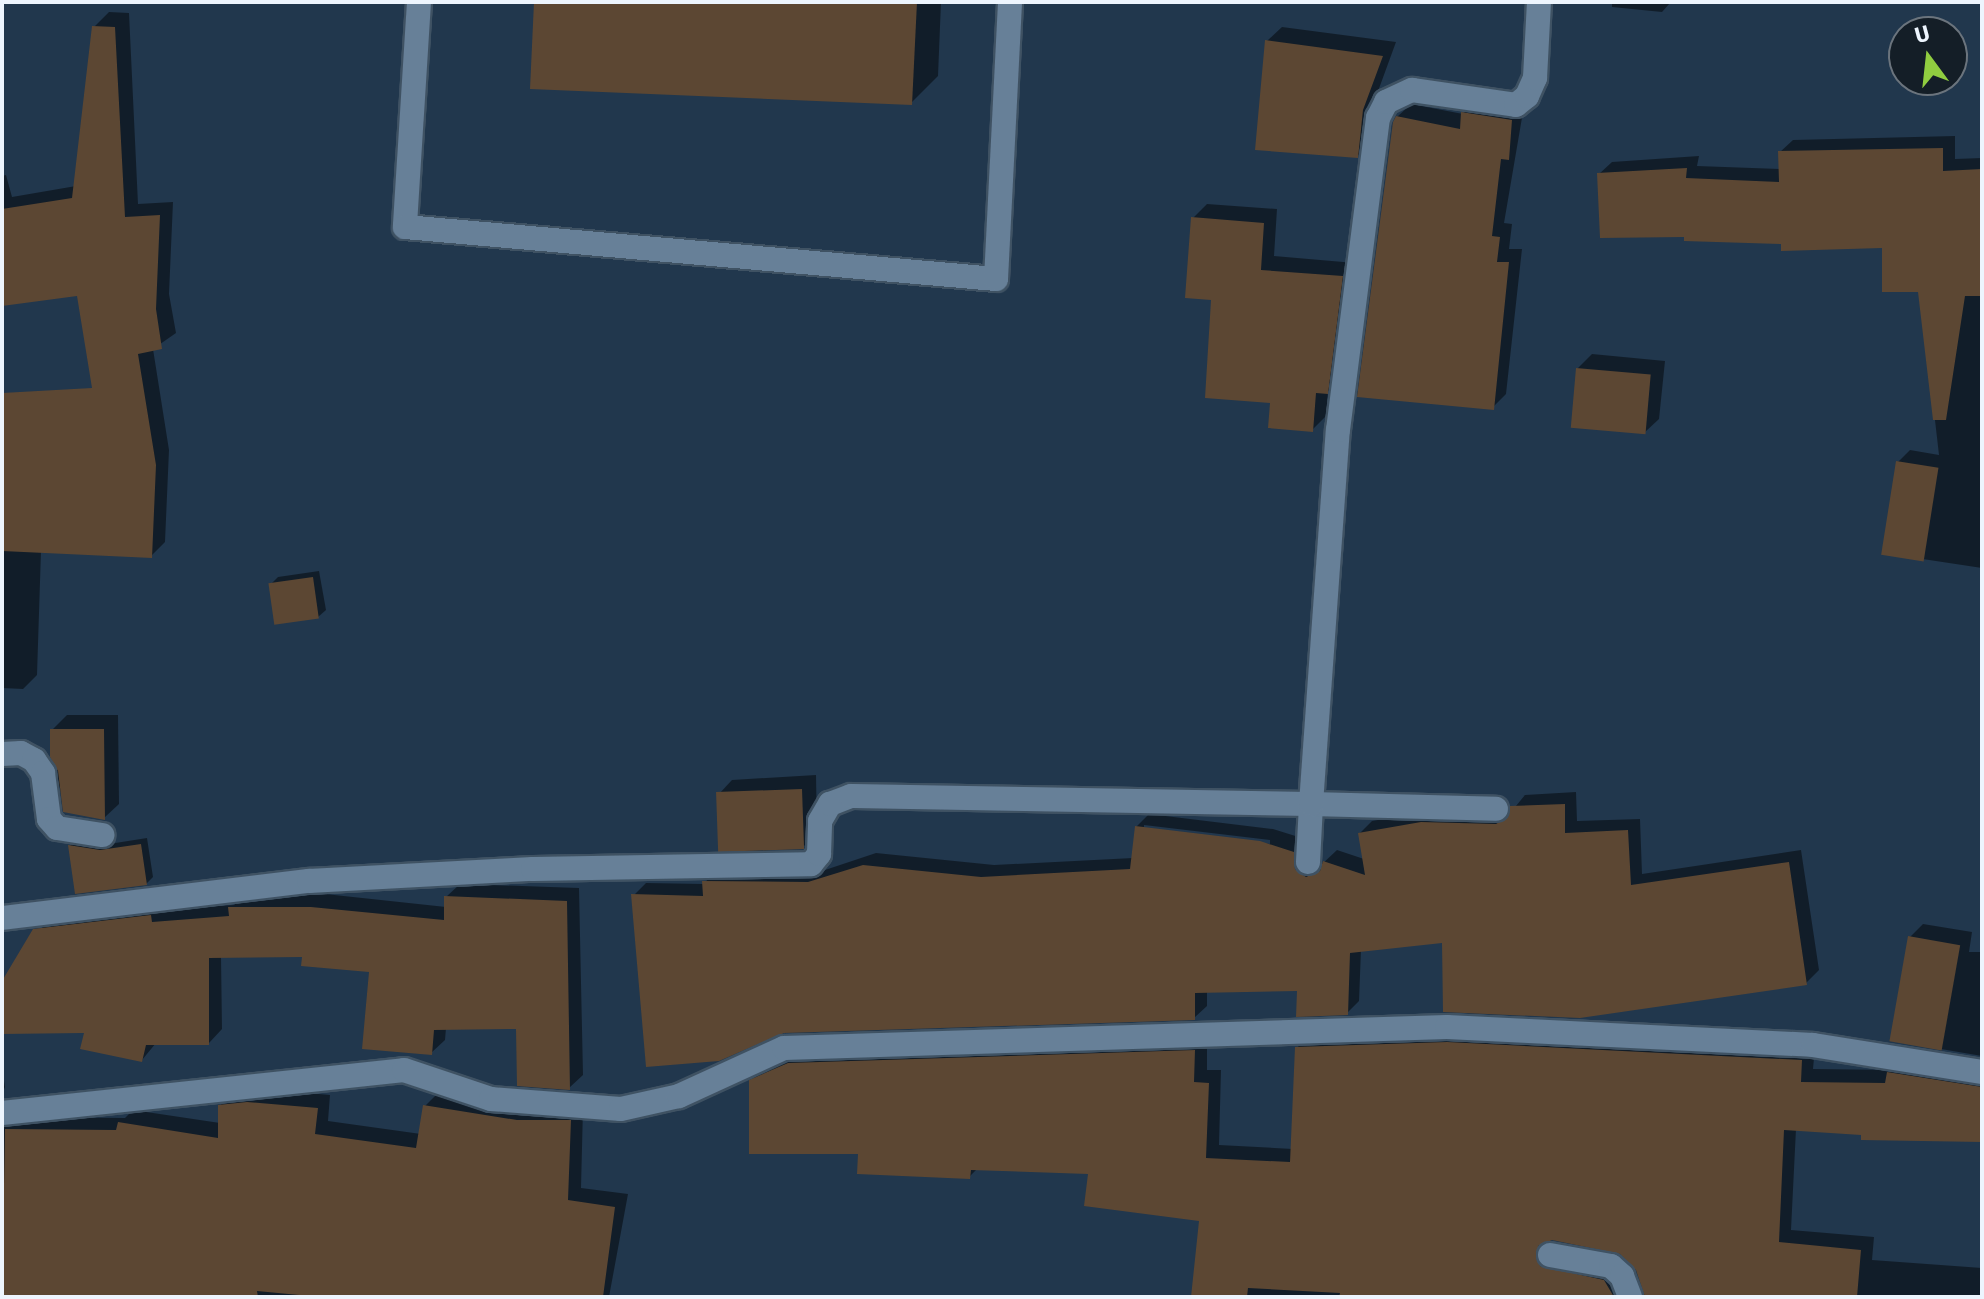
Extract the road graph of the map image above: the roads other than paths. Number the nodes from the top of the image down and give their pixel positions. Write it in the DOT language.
graph roads {
  1 [pos="419,2"];
  2 [pos="1010,2"];
  3 [pos="1539,2"];
  4 [pos="2,754"];
  5 [pos="1311,804"];
  6 [pos="1496,809"];
  7 [pos="102,835"];
  8 [pos="1308,862"];
  9 [pos="2,918"];
  10 [pos="1982,1072"];
  11 [pos="2,1113"];
  12 [pos="1550,1255"];
  13 [pos="1630,1297"];
  1 -- 2 [label="street"];
  3 -- 5 [label="street"];
  4 -- 7 [label="street"];
  5 -- 6 [label="street"];
  5 -- 8 [label="street"];
  5 -- 9 [label="street"];
  10 -- 11 [label="street"];
  12 -- 13 [label="street"];
}
